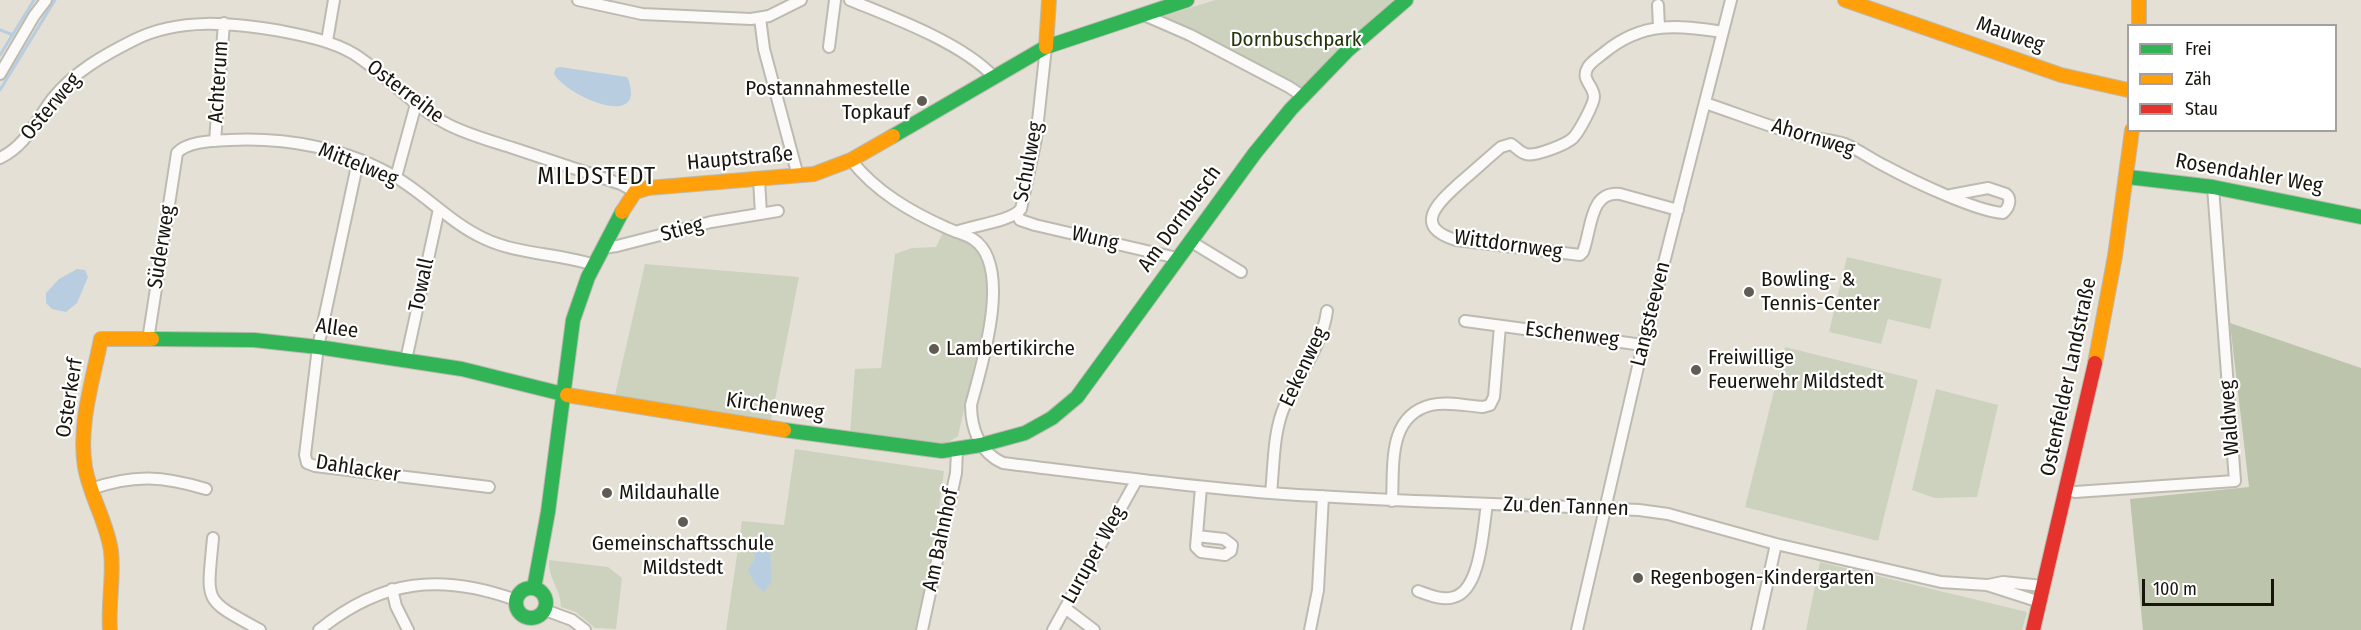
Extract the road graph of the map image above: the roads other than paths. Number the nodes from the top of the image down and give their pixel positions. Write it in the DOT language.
graph roads {
  1 [pos="46,0"];
  2 [pos="334,0"];
  3 [pos="578,0"];
  4 [pos="801,0"];
  5 [pos="835,0"];
  6 [pos="850,0"];
  7 [pos="1049,0"];
  8 [pos="1187,0"];
  9 [pos="1406,0"];
  10 [pos="1731,0"];
  11 [pos="1845,0"];
  12 [pos="2139,0"];
  13 [pos="1658,5"];
  14 [pos="1144,15"];
  15 [pos="760,18"];
  16 [pos="224,23"];
  17 [pos="2139,24"];
  18 [pos="169,28"];
  19 [pos="1659,28"];
  20 [pos="1723,32"];
  21 [pos="327,41"];
  22 [pos="1046,46"];
  23 [pos="829,47"];
  24 [pos="0,74"];
  25 [pos="993,76"];
  26 [pos="2127,90"];
  27 [pos="1304,97"];
  28 [pos="1705,103"];
  29 [pos="416,104"];
  30 [pos="2132,132"];
  31 [pos="215,141"];
  32 [pos="177,153"];
  33 [pos="0,158"];
  34 [pos="358,160"];
  35 [pos="851,160"];
  36 [pos="798,176"];
  37 [pos="396,177"];
  38 [pos="2128,177"];
  39 [pos="759,179"];
  40 [pos="2212,187"];
  41 [pos="635,192"];
  42 [pos="1951,195"];
  43 [pos="439,209"];
  44 [pos="1678,210"];
  45 [pos="778,211"];
  46 [pos="761,214"];
  47 [pos="1017,214"];
  48 [pos="2361,217"];
  49 [pos="956,232"];
  50 [pos="1190,241"];
  51 [pos="603,248"];
  52 [pos="1178,258"];
  53 [pos="594,265"];
  54 [pos="1241,272"];
  55 [pos="1327,311"];
  56 [pos="1465,321"];
  57 [pos="1500,326"];
  58 [pos="101,339"];
  59 [pos="148,340"];
  60 [pos="1643,345"];
  61 [pos="318,347"];
  62 [pos="406,360"];
  63 [pos="563,392"];
  64 [pos="981,445"];
  65 [pos="957,450"];
  66 [pos="1136,480"];
  67 [pos="489,487"];
  68 [pos="1201,487"];
  69 [pos="91,489"];
  70 [pos="206,489"];
  71 [pos="2067,490"];
  72 [pos="1271,493"];
  73 [pos="1323,496"];
  74 [pos="1392,501"];
  75 [pos="1486,504"];
  76 [pos="1604,508"];
  77 [pos="1197,536"];
  78 [pos="213,538"];
  79 [pos="1776,544"];
  80 [pos="1987,585"];
  81 [pos="2043,586"];
  82 [pos="534,588"];
  83 [pos="392,589"];
  84 [pos="1418,591"];
  85 [pos="516,600"];
  86 [pos="2040,602"];
  87 [pos="1065,608"];
  88 [pos="545,610"];
  89 [pos="525,624"];
  90 [pos="110,630"];
  91 [pos="260,630"];
  92 [pos="319,630"];
  93 [pos="408,630"];
  94 [pos="585,630"];
  95 [pos="922,630"];
  96 [pos="1053,630"];
  97 [pos="1094,630"];
  98 [pos="1310,630"];
  99 [pos="1577,630"];
  100 [pos="1757,630"];
  101 [pos="2033,630"];
  1 -- 24 [label="street"];
  2 -- 21 [label="street"];
  3 -- 15 [label="street"];
  4 -- 15 [label="street"];
  5 -- 23 [label="street"];
  6 -- 25 [label="street"];
  7 -- 22 [label="street"];
  8 -- 14 [label="street, Hauptstraße"];
  9 -- 27 [label="street, Am Dornbusch"];
  10 -- 20 [label="street, Langsteeven"];
  11 -- 26 [label="street, Mauweg"];
  12 -- 17 [label="street"];
  13 -- 19 [label="street"];
  14 -- 22 [label="street, Hauptstraße"];
  14 -- 27 [label="street"];
  15 -- 36 [label="street"];
  16 -- 18 [label="street, Osterreihe"];
  16 -- 21 [label="street, Osterreihe"];
  16 -- 31 [label="street, Achterum"];
  18 -- 33 [label="street, Osterweg"];
  19 -- 20 [label="street, Wittdornweg"];
  19 -- 44 [label="street, Wittdornweg"];
  20 -- 28 [label="street, Langsteeven"];
  21 -- 29 [label="street, Osterreihe"];
  22 -- 25 [label="street, Hauptstraße"];
  22 -- 47 [label="street, Schulweg"];
  25 -- 35 [label="street, Hauptstraße"];
  27 -- 50 [label="street, Am Dornbusch"];
  28 -- 42 [label="street, Ahornweg"];
  28 -- 44 [label="street, Langsteeven"];
  29 -- 37 [label="street"];
  29 -- 41 [label="street, Osterreihe"];
  30 -- 38 [label="street, Ostenfelder Landstraße"];
  31 -- 32 [label="street, Mittelweg"];
  31 -- 34 [label="street, Mittelweg"];
  32 -- 59 [label="street, Süderweg"];
  34 -- 37 [label="street, Mittelweg"];
  34 -- 61 [label="street"];
  35 -- 36 [label="street, Hauptstraße"];
  35 -- 49 [label="street"];
  36 -- 39 [label="street, Hauptstraße"];
  37 -- 43 [label="street, Mittelweg"];
  38 -- 40 [label="street, Rosendahler Weg"];
  38 -- 71 [label="street, Ostenfelder Landstraße"];
  39 -- 41 [label="street, Hauptstraße"];
  39 -- 46 [label="street"];
  40 -- 48 [label="street, Rosendahler Weg"];
  40 -- 71 [label="street, Waldweg"];
  41 -- 51 [label="street"];
  42 -- 42 [label="street, Ahornweg"];
  43 -- 53 [label="street, Mittelweg"];
  43 -- 62 [label="street, Towall"];
  44 -- 60 [label="street, Langsteeven"];
  45 -- 46 [label="street, Stieg"];
  46 -- 51 [label="street, Stieg"];
  47 -- 49 [label="street, Schulweg"];
  47 -- 52 [label="street, Wung"];
  49 -- 64 [label="street"];
  50 -- 52 [label="street, Am Dornbusch"];
  50 -- 54 [label="street"];
  51 -- 53 [label="street"];
  52 -- 64 [label="street, Am Dornbusch"];
  53 -- 63 [label="street"];
  55 -- 72 [label="street, Eekenweg"];
  56 -- 57 [label="street, Eschenweg"];
  57 -- 60 [label="street, Eschenweg"];
  57 -- 74 [label="street, Eschenweg"];
  58 -- 59 [label="street, Allee"];
  58 -- 69 [label="street, Osterkerf"];
  59 -- 61 [label="street, Allee"];
  60 -- 76 [label="street, Langsteeven"];
  61 -- 62 [label="street, Allee"];
  61 -- 67 [label="street, Dahlacker"];
  62 -- 63 [label="street, Allee"];
  63 -- 65 [label="street, Kirchenweg"];
  63 -- 82 [label="street"];
  64 -- 65 [label="street, Kirchenweg"];
  64 -- 66 [label="street"];
  65 -- 95 [label="street, Am Bahnhof"];
  66 -- 68 [label="street, Zu den Tannen"];
  66 -- 87 [label="street, Luruper Weg"];
  68 -- 72 [label="street, Zu den Tannen"];
  68 -- 77 [label="street"];
  69 -- 70 [label="street"];
  69 -- 90 [label="street, Osterkerf"];
  71 -- 81 [label="street, Ostenfelder Landstraße"];
  72 -- 73 [label="street, Zu den Tannen"];
  73 -- 74 [label="street, Zu den Tannen"];
  73 -- 98 [label="street"];
  74 -- 75 [label="street, Zu den Tannen"];
  75 -- 76 [label="street, Zu den Tannen"];
  75 -- 84 [label="street"];
  76 -- 79 [label="street, Zu den Tannen"];
  76 -- 99 [label="street, Langsteeven"];
  78 -- 91 [label="street"];
  79 -- 80 [label="street, Zu den Tannen"];
  79 -- 100 [label="street"];
  80 -- 81 [label="street, Zu den Tannen"];
  80 -- 86 [label="street, Zu den Tannen"];
  81 -- 86 [label="street, Ostenfelder Landstraße"];
  82 -- 85 [label="street"];
  82 -- 88 [label="street"];
  83 -- 85 [label="street"];
  83 -- 92 [label="street"];
  83 -- 93 [label="street"];
  85 -- 89 [label="street"];
  86 -- 101 [label="street, Ostenfelder Landstraße"];
  87 -- 96 [label="street, Luruper Weg"];
  87 -- 97 [label="street"];
  88 -- 89 [label="street"];
  88 -- 94 [label="street"];
}
